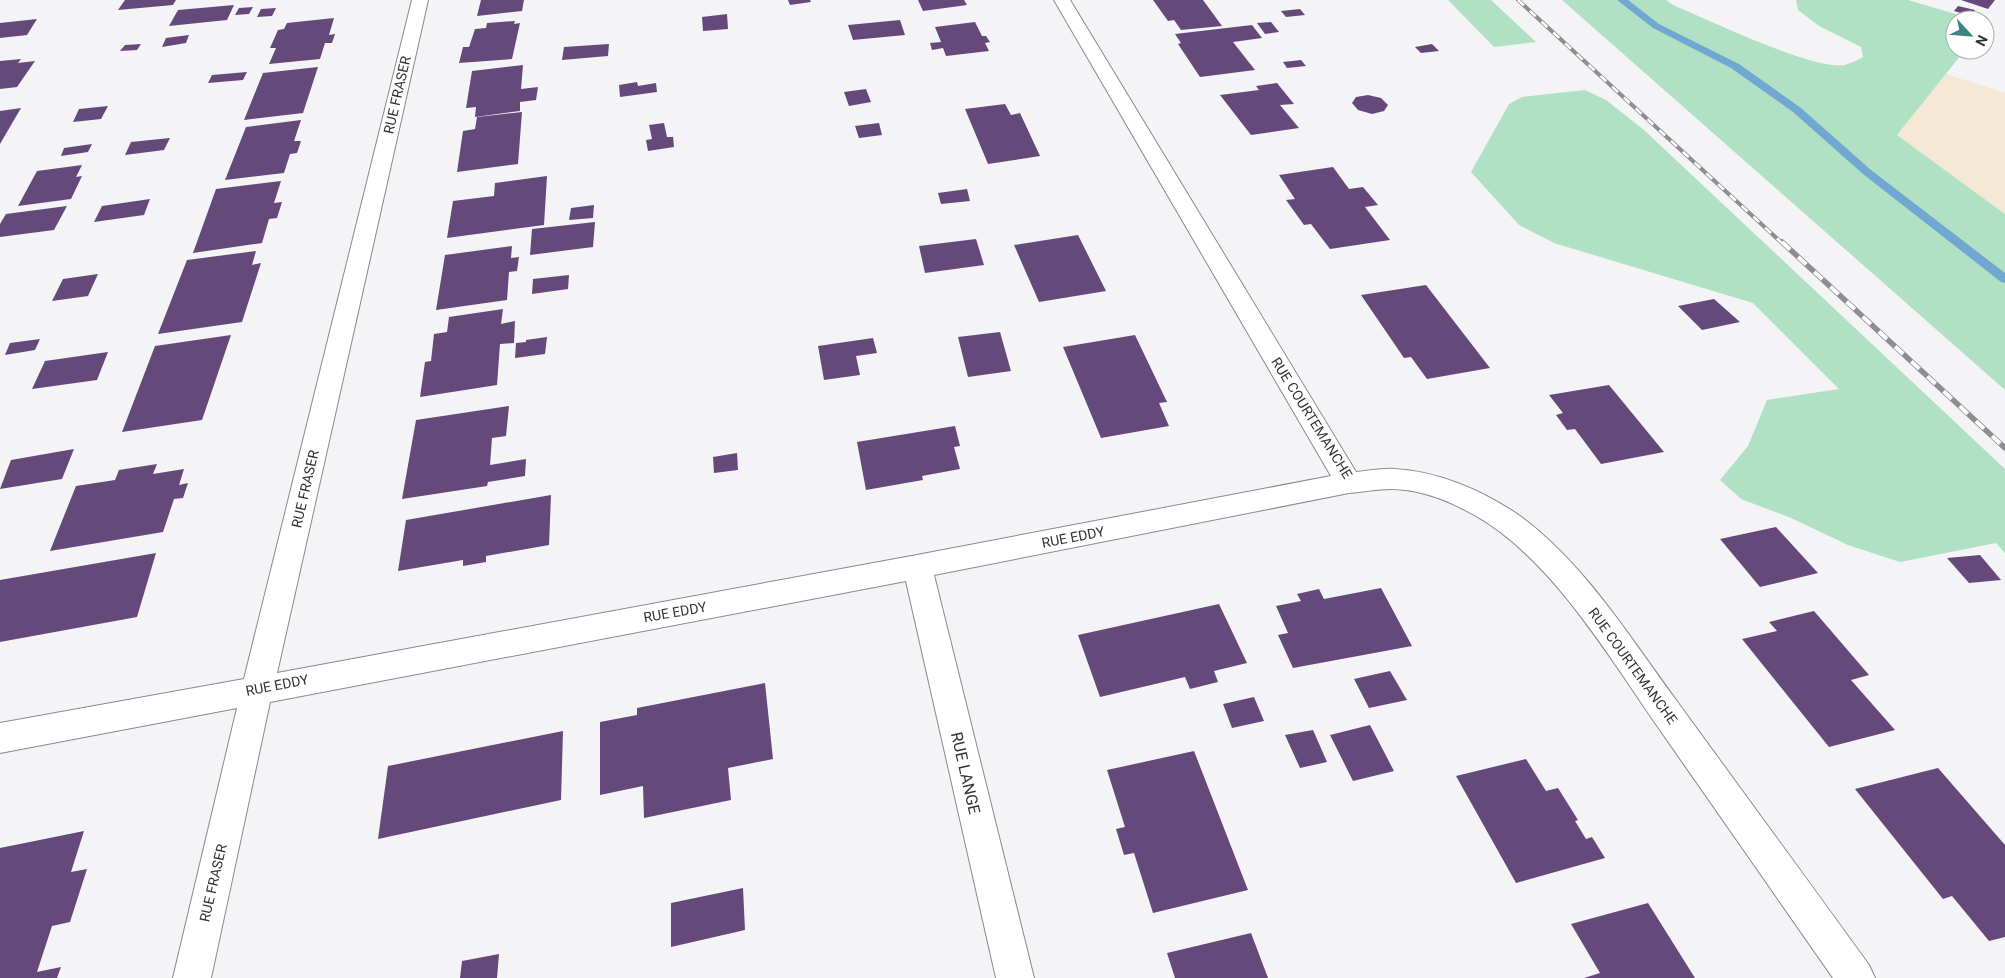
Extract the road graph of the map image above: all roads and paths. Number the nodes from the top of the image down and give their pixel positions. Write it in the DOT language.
graph roads {
  1 [pos="420,0"];
  2 [pos="1062,0"];
  3 [pos="1349,484"];
  4 [pos="917,567"];
  5 [pos="257,689"];
  6 [pos="0,738"];
  7 [pos="192,978"];
  8 [pos="1016,978"];
  9 [pos="1856,978"];
  1 -- 5 [label="street, RUE FRASER"];
  2 -- 3 [label="street, RUE COURTEMANCHE"];
  3 -- 4 [label="street, RUE EDDY"];
  3 -- 9 [label="street, RUE COURTEMANCHE"];
  4 -- 5 [label="street, RUE EDDY"];
  4 -- 8 [label="street, RUE LANGE"];
  5 -- 6 [label="street, RUE EDDY"];
  5 -- 7 [label="street, RUE FRASER"];
}
